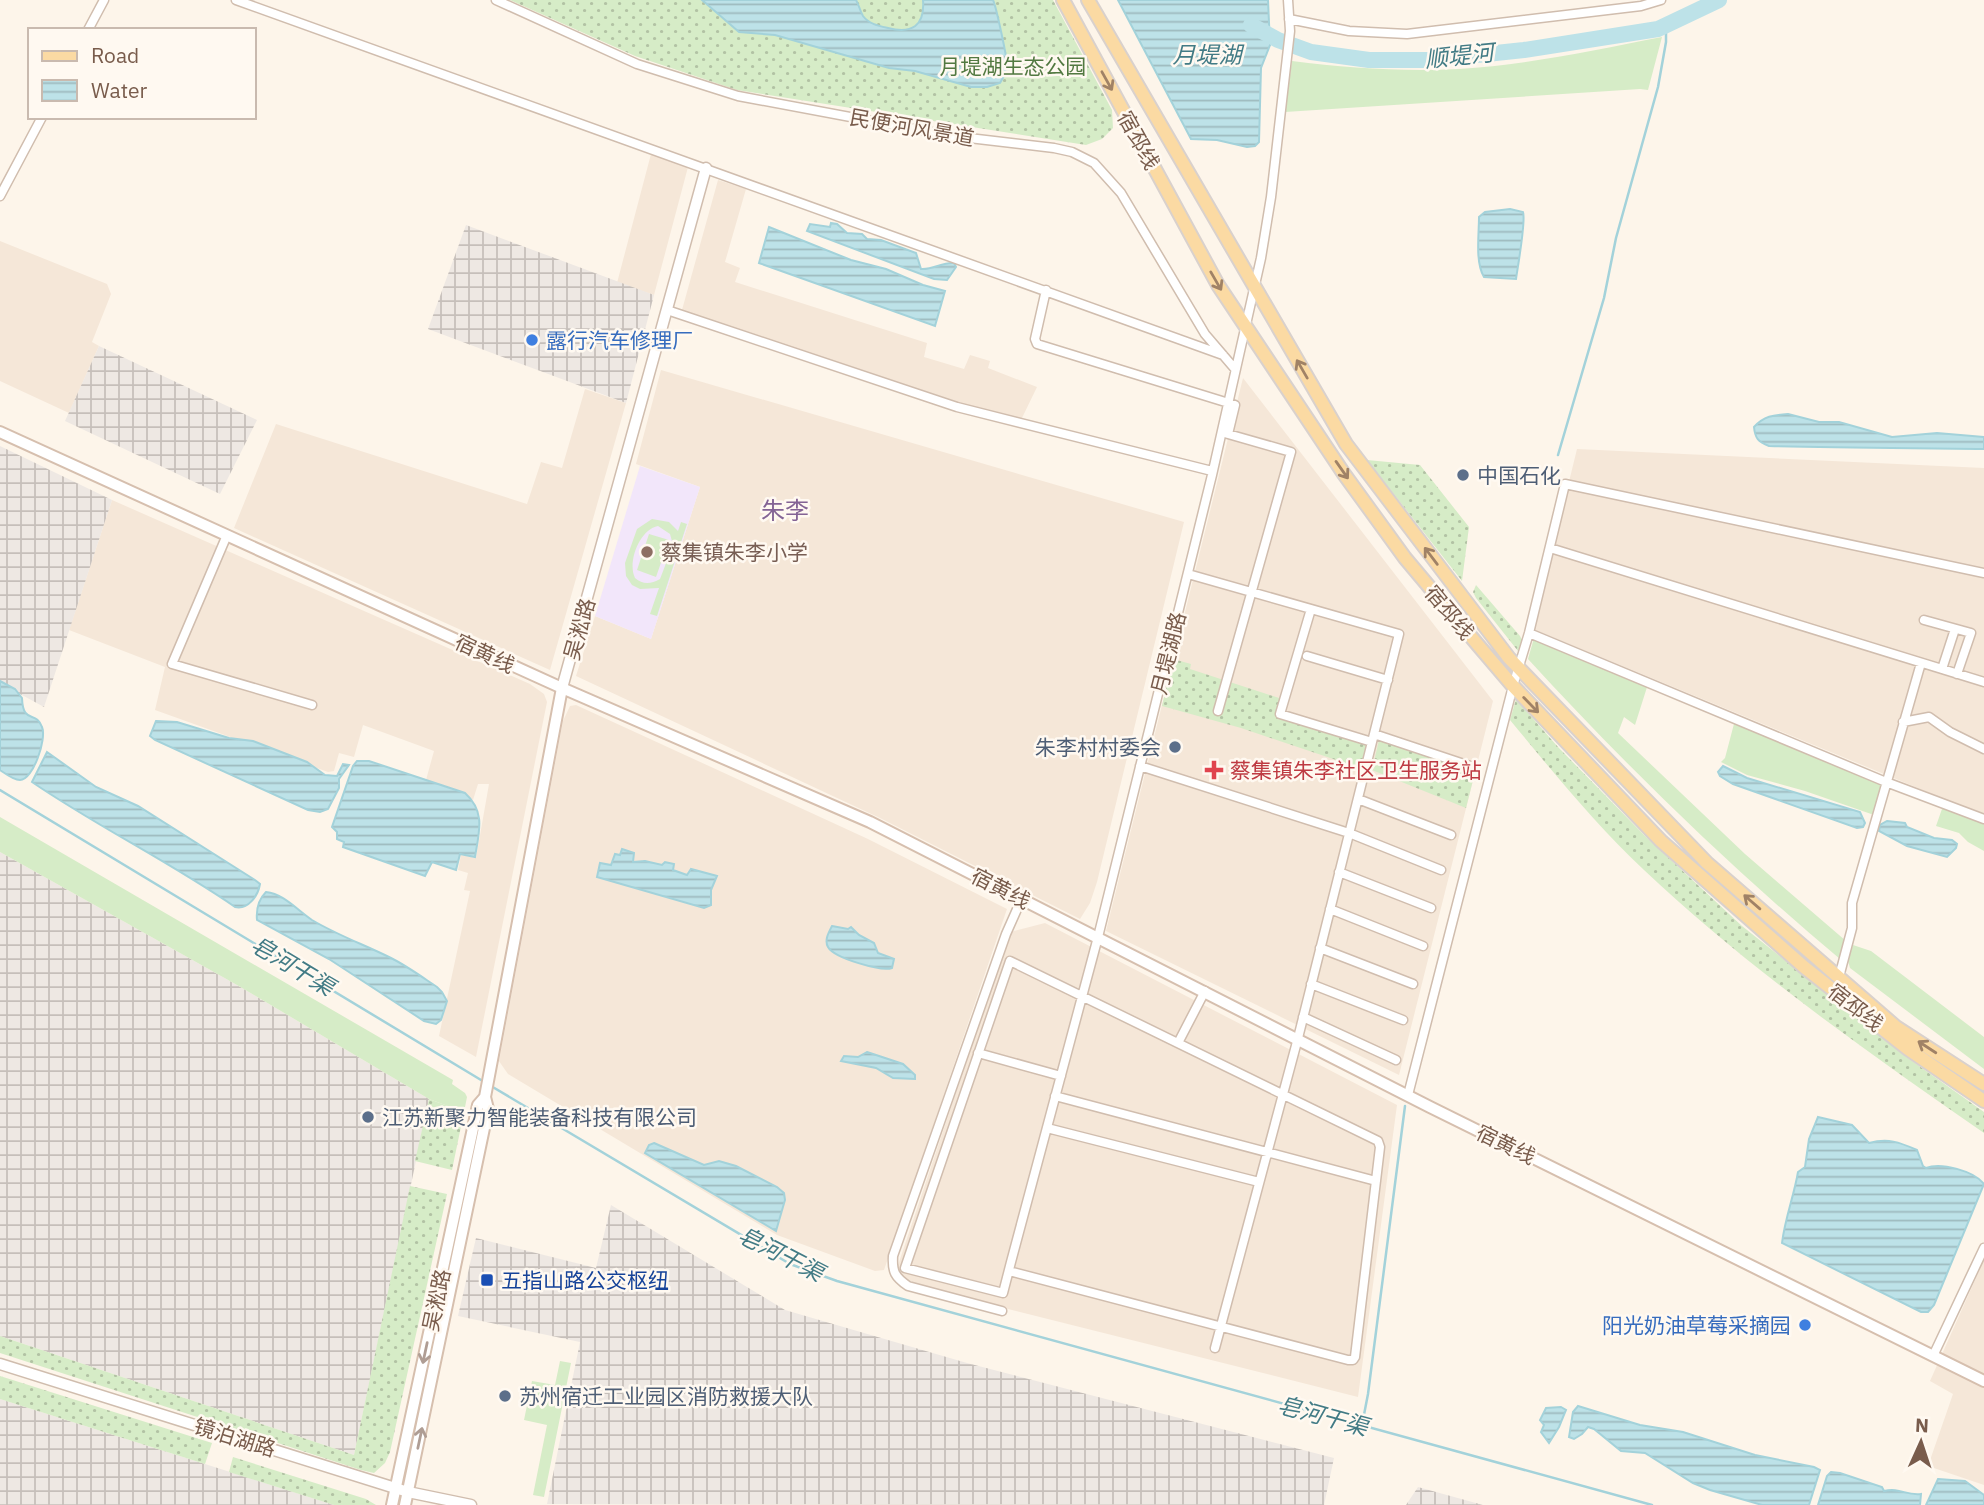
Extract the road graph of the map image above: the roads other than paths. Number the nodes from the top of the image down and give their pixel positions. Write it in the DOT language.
graph roads {
  1 [pos="104,0"];
  2 [pos="236,0"];
  3 [pos="496,0"];
  4 [pos="1063,0"];
  5 [pos="1088,0"];
  6 [pos="1288,0"];
  7 [pos="1661,0"];
  8 [pos="1289,19"];
  9 [pos="89,28"];
  10 [pos="41,119"];
  11 [pos="706,168"];
  12 [pos="0,196"];
  13 [pos="1254,288"];
  14 [pos="1046,290"];
  15 [pos="667,310"];
  16 [pos="1245,326"];
  17 [pos="1223,355"];
  18 [pos="1235,369"];
  19 [pos="1228,402"];
  20 [pos="0,432"];
  21 [pos="1212,471"];
  22 [pos="227,535"];
  23 [pos="1550,548"];
  24 [pos="1188,573"];
  25 [pos="1984,573"];
  26 [pos="1252,592"];
  27 [pos="1311,609"];
  28 [pos="1924,620"];
  29 [pos="1955,629"];
  30 [pos="1529,633"];
  31 [pos="1307,656"];
  32 [pos="1921,663"];
  33 [pos="1519,668"];
  34 [pos="1942,670"];
  35 [pos="1958,674"];
  36 [pos="1388,680"];
  37 [pos="1984,681"];
  38 [pos="1513,686"];
  39 [pos="562,688"];
  40 [pos="312,705"];
  41 [pos="1218,711"];
  42 [pos="1903,722"];
  43 [pos="1373,738"];
  44 [pos="1984,749"];
  45 [pos="1140,766"];
  46 [pos="1470,766"];
  47 [pos="1886,782"];
  48 [pos="1358,799"];
  49 [pos="1984,818"];
  50 [pos="1349,833"];
  51 [pos="1451,835"];
  52 [pos="1441,870"];
  53 [pos="1339,872"];
  54 [pos="1022,898"];
  55 [pos="1431,908"];
  56 [pos="1330,909"];
  57 [pos="1098,937"];
  58 [pos="1423,946"];
  59 [pos="1320,948"];
  60 [pos="1839,977"];
  61 [pos="1311,984"];
  62 [pos="1413,984"];
  63 [pos="1205,991"];
  64 [pos="1082,996"];
  65 [pos="1303,1017"];
  66 [pos="1403,1020"];
  67 [pos="1298,1038"];
  68 [pos="1178,1043"];
  69 [pos="977,1057"];
  70 [pos="963,1058"];
  71 [pos="1396,1060"];
  72 [pos="1061,1076"];
  73 [pos="1984,1084"];
  74 [pos="1283,1095"];
  75 [pos="1408,1095"];
  76 [pos="1055,1096"];
  77 [pos="485,1097"];
  78 [pos="1984,1101"];
  79 [pos="1047,1128"];
  80 [pos="1267,1152"];
  81 [pos="1376,1181"];
  82 [pos="1259,1182"];
  83 [pos="1984,1248"];
  84 [pos="1009,1271"];
  85 [pos="1002,1311"];
  86 [pos="1220,1327"];
  87 [pos="1215,1348"];
  88 [pos="1933,1356"];
  89 [pos="0,1364"];
  90 [pos="1984,1381"];
  91 [pos="396,1488"];
  92 [pos="408,1492"];
  93 [pos="392,1505"];
  94 [pos="405,1505"];
  95 [pos="471,1505"];
  1 -- 9 [label="street"];
  2 -- 11 [label="street"];
  3 -- 17 [label="street, 民便河风景道"];
  4 -- 16 [label="main road, 宿邳线, one-way"];
  5 -- 13 [label="main road, 宿邳线"];
  6 -- 8 [label="street, 月堤湖路"];
  7 -- 8 [label="street"];
  8 -- 13 [label="street, 月堤湖路"];
  10 -- 12 [label="street"];
  11 -- 14 [label="street"];
  11 -- 15 [label="street, 吴淞路"];
  13 -- 16 [label="street, 月堤湖路"];
  33 -- 13 [label="main road, 宿邳线, one-way"];
  14 -- 17 [label="street"];
  14 -- 19 [label="street"];
  15 -- 21 [label="street"];
  15 -- 39 [label="street, 吴淞路"];
  16 -- 18 [label="street, 月堤湖路"];
  16 -- 38 [label="main road, 宿邳线, one-way"];
  17 -- 18 [label="street, 民便河风景道"];
  18 -- 19 [label="street, 月堤湖路"];
  19 -- 21 [label="street, 月堤湖路"];
  19 -- 26 [label="street"];
  20 -- 22 [label="main road, 宿黄线"];
  21 -- 24 [label="street, 月堤湖路"];
  22 -- 39 [label="main road, 宿黄线"];
  22 -- 40 [label="street"];
  23 -- 25 [label="street"];
  23 -- 30 [label="street"];
  23 -- 32 [label="street"];
  24 -- 26 [label="street"];
  24 -- 45 [label="street, 月堤湖路"];
  26 -- 27 [label="street"];
  26 -- 41 [label="street"];
  27 -- 36 [label="street"];
  27 -- 43 [label="street"];
  28 -- 29 [label="street"];
  29 -- 34 [label="street"];
  29 -- 35 [label="street"];
  30 -- 33 [label="street"];
  30 -- 47 [label="street"];
  31 -- 36 [label="street"];
  32 -- 34 [label="street"];
  32 -- 42 [label="street"];
  33 -- 38 [label="street"];
  60 -- 33 [label="main road, 宿邳线, one-way"];
  34 -- 35 [label="street"];
  35 -- 37 [label="street"];
  36 -- 43 [label="street"];
  38 -- 75 [label="street"];
  38 -- 78 [label="main road, 宿邳线, one-way"];
  39 -- 54 [label="main road, 宿黄线"];
  39 -- 77 [label="main road, 吴淞路"];
  42 -- 44 [label="street"];
  42 -- 47 [label="street"];
  43 -- 46 [label="street"];
  43 -- 48 [label="street"];
  45 -- 50 [label="street"];
  45 -- 57 [label="street, 月堤湖路"];
  47 -- 49 [label="street"];
  47 -- 60 [label="street"];
  48 -- 50 [label="street"];
  48 -- 51 [label="street"];
  50 -- 52 [label="street"];
  50 -- 53 [label="street"];
  53 -- 55 [label="street"];
  53 -- 56 [label="street"];
  54 -- 57 [label="main road, 宿黄线"];
  54 -- 70 [label="street"];
  56 -- 58 [label="street"];
  56 -- 59 [label="street"];
  57 -- 63 [label="main road, 宿黄线"];
  57 -- 64 [label="street, 月堤湖路"];
  59 -- 61 [label="street"];
  59 -- 62 [label="street"];
  73 -- 60 [label="main road, 宿邳线, one-way"];
  61 -- 65 [label="street"];
  61 -- 66 [label="street"];
  63 -- 67 [label="main road, 宿黄线"];
  63 -- 68 [label="street"];
  64 -- 68 [label="street"];
  64 -- 69 [label="street"];
  64 -- 72 [label="street, 月堤湖路"];
  65 -- 67 [label="street"];
  65 -- 71 [label="street"];
  67 -- 74 [label="street"];
  67 -- 75 [label="main road, 宿黄线"];
  68 -- 74 [label="street"];
  69 -- 70 [label="street"];
  69 -- 72 [label="street"];
  69 -- 84 [label="street"];
  70 -- 85 [label="street"];
  72 -- 76 [label="street, 月堤湖路"];
  74 -- 80 [label="street"];
  74 -- 81 [label="street"];
  75 -- 88 [label="main road, 宿黄线"];
  76 -- 79 [label="street, 月堤湖路"];
  76 -- 80 [label="street"];
  77 -- 91 [label="main road, 吴淞路, one-way"];
  92 -- 77 [label="main road, 吴淞路, one-way"];
  79 -- 82 [label="street"];
  79 -- 84 [label="street, 月堤湖路"];
  80 -- 81 [label="street"];
  80 -- 82 [label="street"];
  81 -- 86 [label="street"];
  82 -- 86 [label="street"];
  83 -- 88 [label="street"];
  84 -- 86 [label="street"];
  86 -- 87 [label="street"];
  88 -- 90 [label="main road, 宿黄线"];
  89 -- 91 [label="street, 镜泊湖路"];
  91 -- 92 [label="street, 镜泊湖路"];
  91 -- 93 [label="main road, 吴淞路"];
  92 -- 94 [label="main road, 吴淞路"];
  92 -- 95 [label="street, 镜泊湖路"];
}
